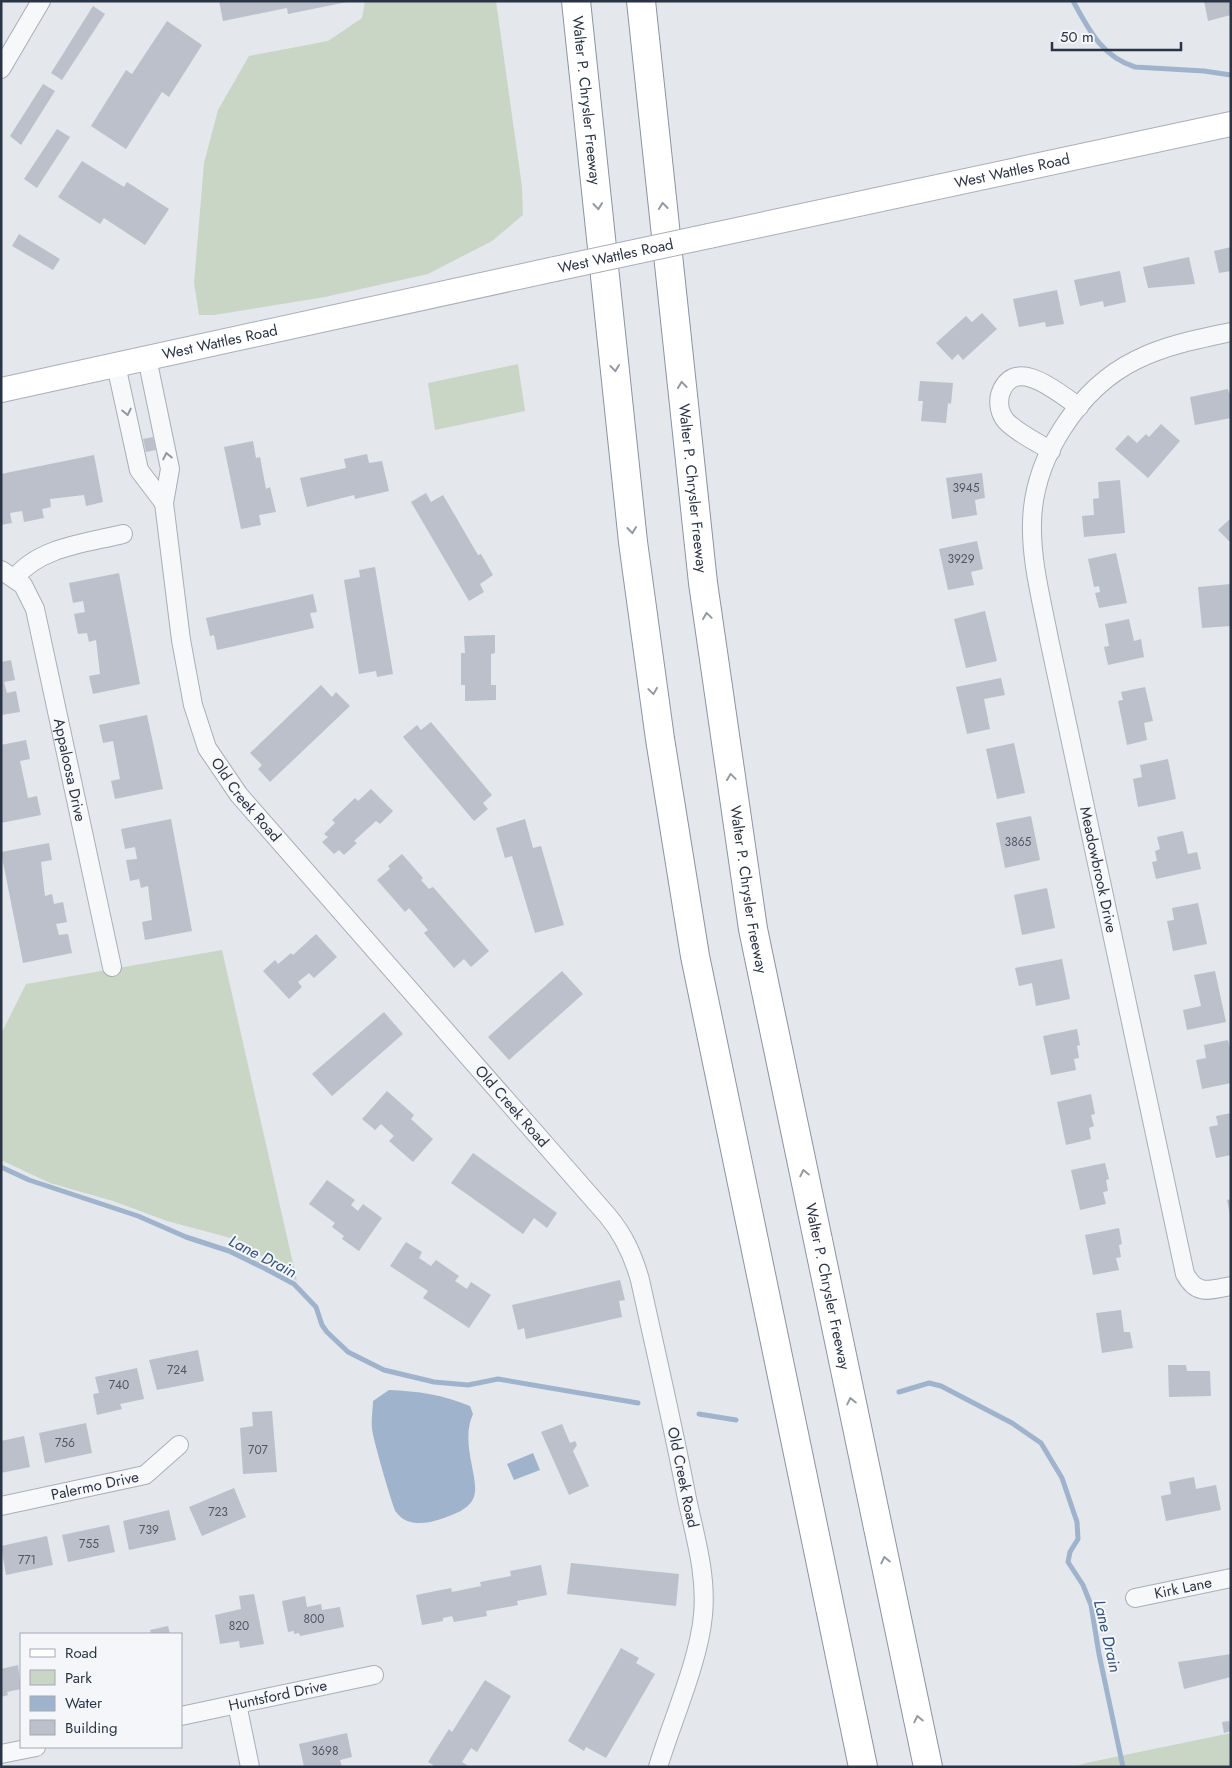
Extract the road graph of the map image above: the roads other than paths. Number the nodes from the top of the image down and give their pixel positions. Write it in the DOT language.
graph roads {
  1 [pos="41,1"];
  2 [pos="576,1"];
  3 [pos="641,1"];
  4 [pos="1,69"];
  5 [pos="1231,124"];
  6 [pos="1231,332"];
  7 [pos="146,358"];
  8 [pos="116,365"];
  9 [pos="1,390"];
  10 [pos="1079,407"];
  11 [pos="1051,451"];
  12 [pos="164,503"];
  13 [pos="123,534"];
  14 [pos="8,574"];
  15 [pos="112,967"];
  16 [pos="1231,1286"];
  17 [pos="179,1445"];
  18 [pos="1,1506"];
  19 [pos="1231,1578"];
  20 [pos="1135,1598"];
  21 [pos="374,1675"];
  22 [pos="237,1704"];
  23 [pos="182,1716"];
  24 [pos="31,1748"];
  25 [pos="1,1754"];
  26 [pos="250,1767"];
  27 [pos="658,1767"];
  28 [pos="863,1767"];
  29 [pos="928,1767"];
  1 -- 4 [label="street"];
  2 -- 28 [label="highway, Walter P. Chrysler Freeway, one-way"];
  29 -- 3 [label="highway, Walter P. Chrysler Freeway, one-way"];
  5 -- 7 [label="street, West Wattles Road, bridge"];
  6 -- 10 [label="street, Meadowbrook Drive"];
  7 -- 8 [label="street, West Wattles Road"];
  12 -- 7 [label="street, Old Creek Road, one-way"];
  8 -- 9 [label="street, West Wattles Road"];
  8 -- 12 [label="street, one-way"];
  10 -- 11 [label="street, Meadowbrook Drive"];
  10 -- 11 [label="street"];
  11 -- 16 [label="street, Meadowbrook Drive"];
  12 -- 27 [label="street, Old Creek Road"];
  13 -- 14 [label="street"];
  14 -- 15 [label="street, Appaloosa Drive"];
  17 -- 18 [label="street, Palermo Drive"];
  19 -- 20 [label="street, Kirk Lane"];
  21 -- 22 [label="street, Huntsford Drive"];
  22 -- 23 [label="street, Huntsford Drive"];
  22 -- 26 [label="street"];
  24 -- 25 [label="street"];
}
